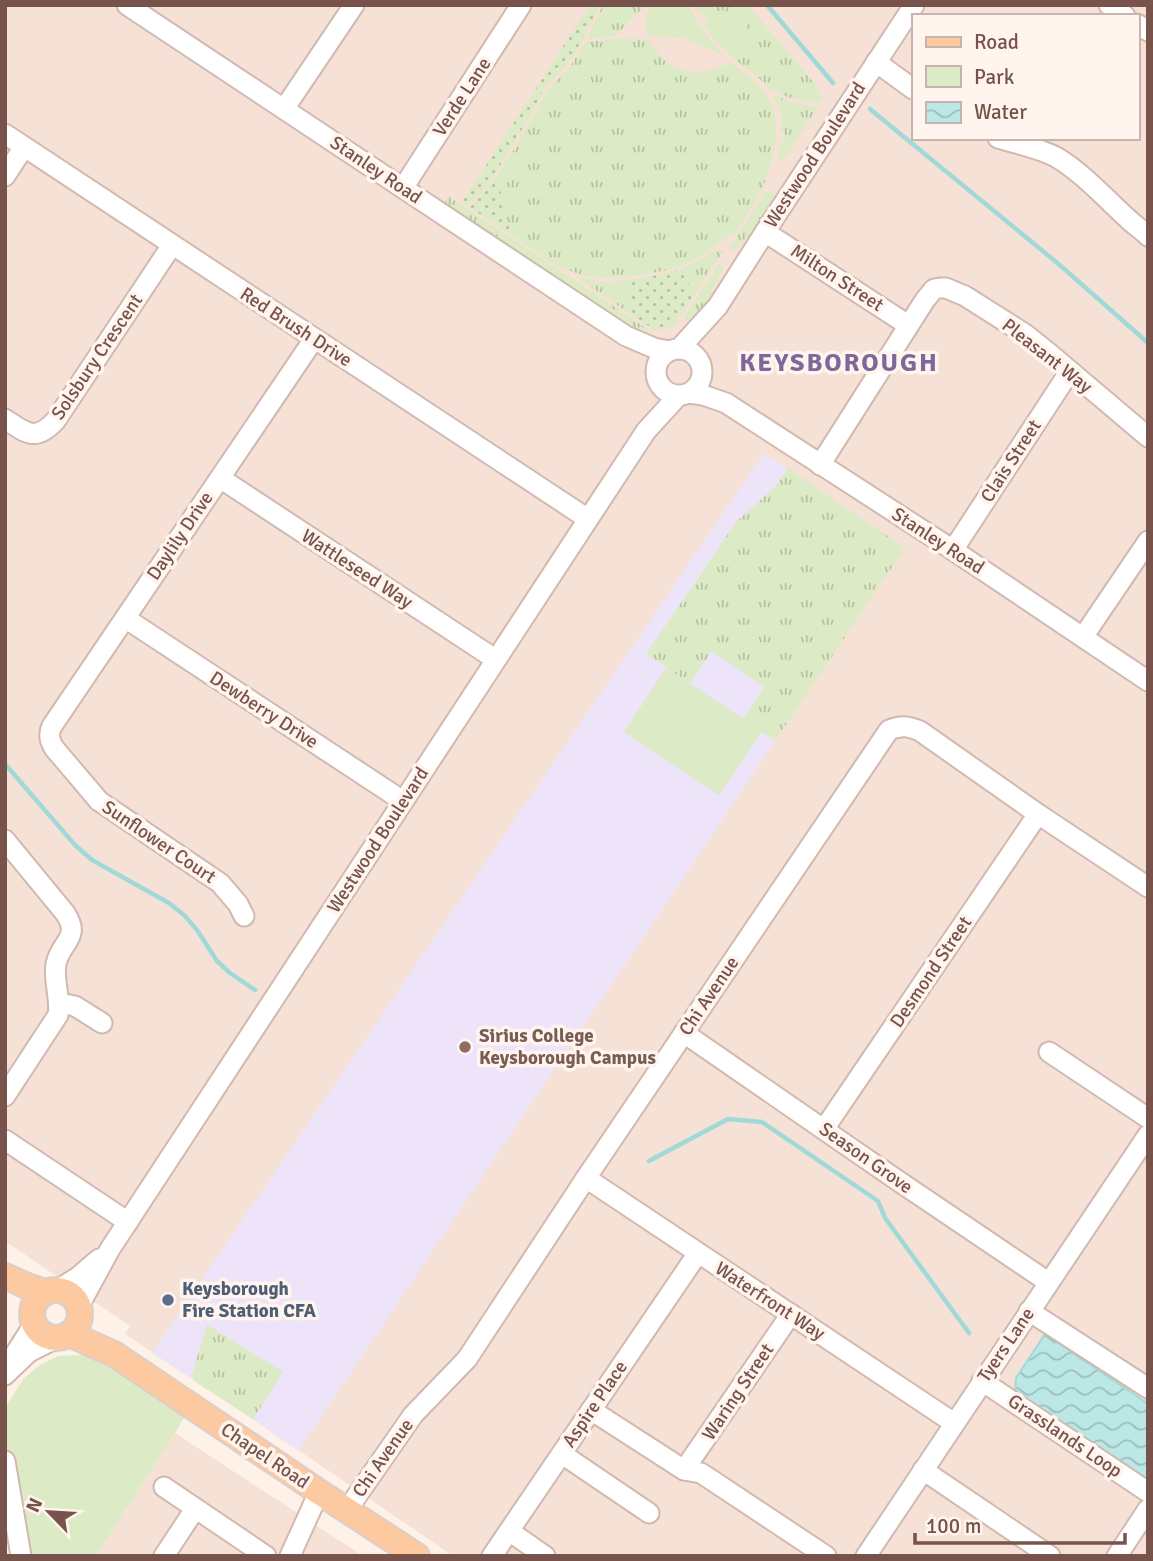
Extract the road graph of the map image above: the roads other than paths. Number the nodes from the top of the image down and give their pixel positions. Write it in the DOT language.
graph roads {
  1 [pos="127,5"];
  2 [pos="354,5"];
  3 [pos="521,5"];
  4 [pos="910,7"];
  5 [pos="877,62"];
  6 [pos="912,88"];
  7 [pos="284,109"];
  8 [pos="5,134"];
  9 [pos="1004,140"];
  10 [pos="24,147"];
  11 [pos="5,176"];
  12 [pos="403,188"];
  13 [pos="1146,228"];
  14 [pos="765,232"];
  15 [pos="172,245"];
  16 [pos="718,306"];
  17 [pos="908,325"];
  18 [pos="626,336"];
  19 [pos="314,339"];
  20 [pos="674,350"];
  21 [pos="702,368"];
  22 [pos="1070,371"];
  23 [pos="658,379"];
  24 [pos="684,395"];
  25 [pos="726,403"];
  26 [pos="5,419"];
  27 [pos="646,431"];
  28 [pos="1148,437"];
  29 [pos="820,465"];
  30 [pos="220,478"];
  31 [pos="588,519"];
  32 [pos="1148,541"];
  33 [pos="953,550"];
  34 [pos="125,618"];
  35 [pos="1083,637"];
  36 [pos="495,659"];
  37 [pos="1148,681"];
  38 [pos="49,734"];
  39 [pos="403,801"];
  40 [pos="1038,814"];
  41 [pos="5,840"];
  42 [pos="1148,887"];
  43 [pos="244,916"];
  44 [pos="59,1003"];
  45 [pos="105,1023"];
  46 [pos="684,1032"];
  47 [pos="1049,1052"];
  48 [pos="5,1096"];
  49 [pos="1148,1118"];
  50 [pos="824,1129"];
  51 [pos="1148,1135"];
  52 [pos="5,1140"];
  53 [pos="586,1178"];
  54 [pos="128,1222"];
  55 [pos="110,1249"];
  56 [pos="698,1253"];
  57 [pos="5,1276"];
  58 [pos="1048,1282"];
  59 [pos="5,1287"];
  60 [pos="52,1291"];
  61 [pos="1029,1311"];
  62 [pos="791,1314"];
  63 [pos="32,1320"];
  64 [pos="71,1323"];
  65 [pos="5,1368"];
  66 [pos="5,1375"];
  67 [pos="982,1381"];
  68 [pos="1148,1388"];
  69 [pos="591,1410"];
  70 [pos="954,1423"];
  71 [pos="562,1454"];
  72 [pos="5,1461"];
  73 [pos="923,1470"];
  74 [pos="684,1471"];
  75 [pos="164,1487"];
  76 [pos="319,1492"];
  77 [pos="1148,1492"];
  78 [pos="195,1509"];
  79 [pos="1148,1509"];
  80 [pos="347,1510"];
  81 [pos="649,1513"];
  82 [pos="10,1527"];
  83 [pos="509,1531"];
  84 [pos="21,1556"];
  85 [pos="164,1556"];
  86 [pos="266,1556"];
  87 [pos="290,1556"];
  88 [pos="417,1556"];
  89 [pos="492,1556"];
  90 [pos="545,1556"];
  91 [pos="826,1556"];
  92 [pos="866,1556"];
  93 [pos="1050,1556"];
  94 [pos="1116,1556"];
  1 -- 7 [label="street, Stanley Road"];
  2 -- 7 [label="street"];
  3 -- 12 [label="street, Verde Lane"];
  4 -- 5 [label="street, Westwood Boulevard"];
  5 -- 6 [label="street"];
  5 -- 14 [label="street, Westwood Boulevard"];
  7 -- 12 [label="street, Stanley Road"];
  8 -- 10 [label="street, Red Brush Drive"];
  9 -- 13 [label="street"];
  10 -- 11 [label="street"];
  10 -- 15 [label="street, Red Brush Drive"];
  12 -- 18 [label="street, Stanley Road"];
  14 -- 16 [label="street, Westwood Boulevard"];
  14 -- 17 [label="street, Milton Street"];
  15 -- 19 [label="street, Red Brush Drive"];
  15 -- 26 [label="street, Solsbury Crescent"];
  16 -- 20 [label="street, Westwood Boulevard"];
  16 -- 21 [label="street, Westwood Boulevard"];
  17 -- 22 [label="street, Pleasant Way"];
  17 -- 29 [label="street"];
  18 -- 20 [label="street, Stanley Road"];
  18 -- 23 [label="street, Stanley Road"];
  19 -- 30 [label="street, Daylily Drive"];
  19 -- 31 [label="street, Red Brush Drive"];
  20 -- 21 [label="street"];
  20 -- 23 [label="street"];
  21 -- 24 [label="street"];
  21 -- 25 [label="street, Stanley Road"];
  22 -- 28 [label="street, Pleasant Way"];
  22 -- 33 [label="street, Clais Street"];
  23 -- 24 [label="street"];
  23 -- 27 [label="street, Westwood Boulevard"];
  24 -- 25 [label="street, Stanley Road"];
  24 -- 27 [label="street, Westwood Boulevard"];
  25 -- 29 [label="street, Stanley Road"];
  27 -- 31 [label="street, Westwood Boulevard"];
  29 -- 33 [label="street, Stanley Road"];
  30 -- 34 [label="street, Daylily Drive"];
  30 -- 36 [label="street, Wattleseed Way"];
  31 -- 36 [label="street, Westwood Boulevard"];
  32 -- 35 [label="street"];
  33 -- 35 [label="street, Stanley Road"];
  34 -- 38 [label="street, Daylily Drive"];
  34 -- 39 [label="street, Dewberry Drive"];
  35 -- 37 [label="street, Stanley Road"];
  36 -- 39 [label="street, Westwood Boulevard"];
  38 -- 43 [label="street, Sunflower Court"];
  39 -- 54 [label="street, Westwood Boulevard"];
  40 -- 42 [label="street, Chi Avenue"];
  40 -- 46 [label="street, Chi Avenue"];
  40 -- 50 [label="street, Desmond Street"];
  41 -- 44 [label="street"];
  44 -- 45 [label="street"];
  44 -- 48 [label="street"];
  46 -- 50 [label="street, Season Grove"];
  46 -- 53 [label="street, Chi Avenue"];
  47 -- 49 [label="street"];
  50 -- 58 [label="street, Season Grove"];
  51 -- 58 [label="street, Tyers Lane"];
  52 -- 54 [label="street"];
  53 -- 56 [label="street, Waterfront Way"];
  53 -- 80 [label="street, Chi Avenue"];
  54 -- 55 [label="street, Westwood Boulevard"];
  55 -- 60 [label="street, Westwood Boulevard"];
  55 -- 64 [label="street, Westwood Boulevard"];
  56 -- 62 [label="street, Waterfront Way"];
  56 -- 69 [label="street, Aspire Place"];
  57 -- 60 [label="main road"];
  58 -- 61 [label="street, Tyers Lane"];
  59 -- 63 [label="main road"];
  60 -- 63 [label="main road"];
  60 -- 64 [label="main road"];
  61 -- 67 [label="street, Tyers Lane"];
  61 -- 68 [label="street"];
  62 -- 70 [label="street, Waterfront Way"];
  62 -- 74 [label="street, Waring Street"];
  63 -- 64 [label="main road"];
  63 -- 65 [label="street"];
  64 -- 66 [label="street"];
  64 -- 76 [label="main road, Chapel Road"];
  67 -- 70 [label="street, Tyers Lane"];
  67 -- 77 [label="street, Grasslands Loop"];
  69 -- 71 [label="street, Aspire Place"];
  69 -- 74 [label="street"];
  70 -- 73 [label="street, Tyers Lane"];
  71 -- 81 [label="street"];
  71 -- 83 [label="street, Aspire Place"];
  72 -- 82 [label="street"];
  73 -- 92 [label="street, Tyers Lane"];
  73 -- 93 [label="street"];
  74 -- 91 [label="street"];
  75 -- 78 [label="street"];
  76 -- 80 [label="main road, Chapel Road"];
  76 -- 87 [label="street"];
  78 -- 85 [label="street"];
  78 -- 86 [label="street"];
  79 -- 94 [label="street"];
  80 -- 88 [label="main road, Chapel Road"];
  82 -- 84 [label="street"];
  83 -- 89 [label="street, Aspire Place"];
  83 -- 90 [label="street"];
}
